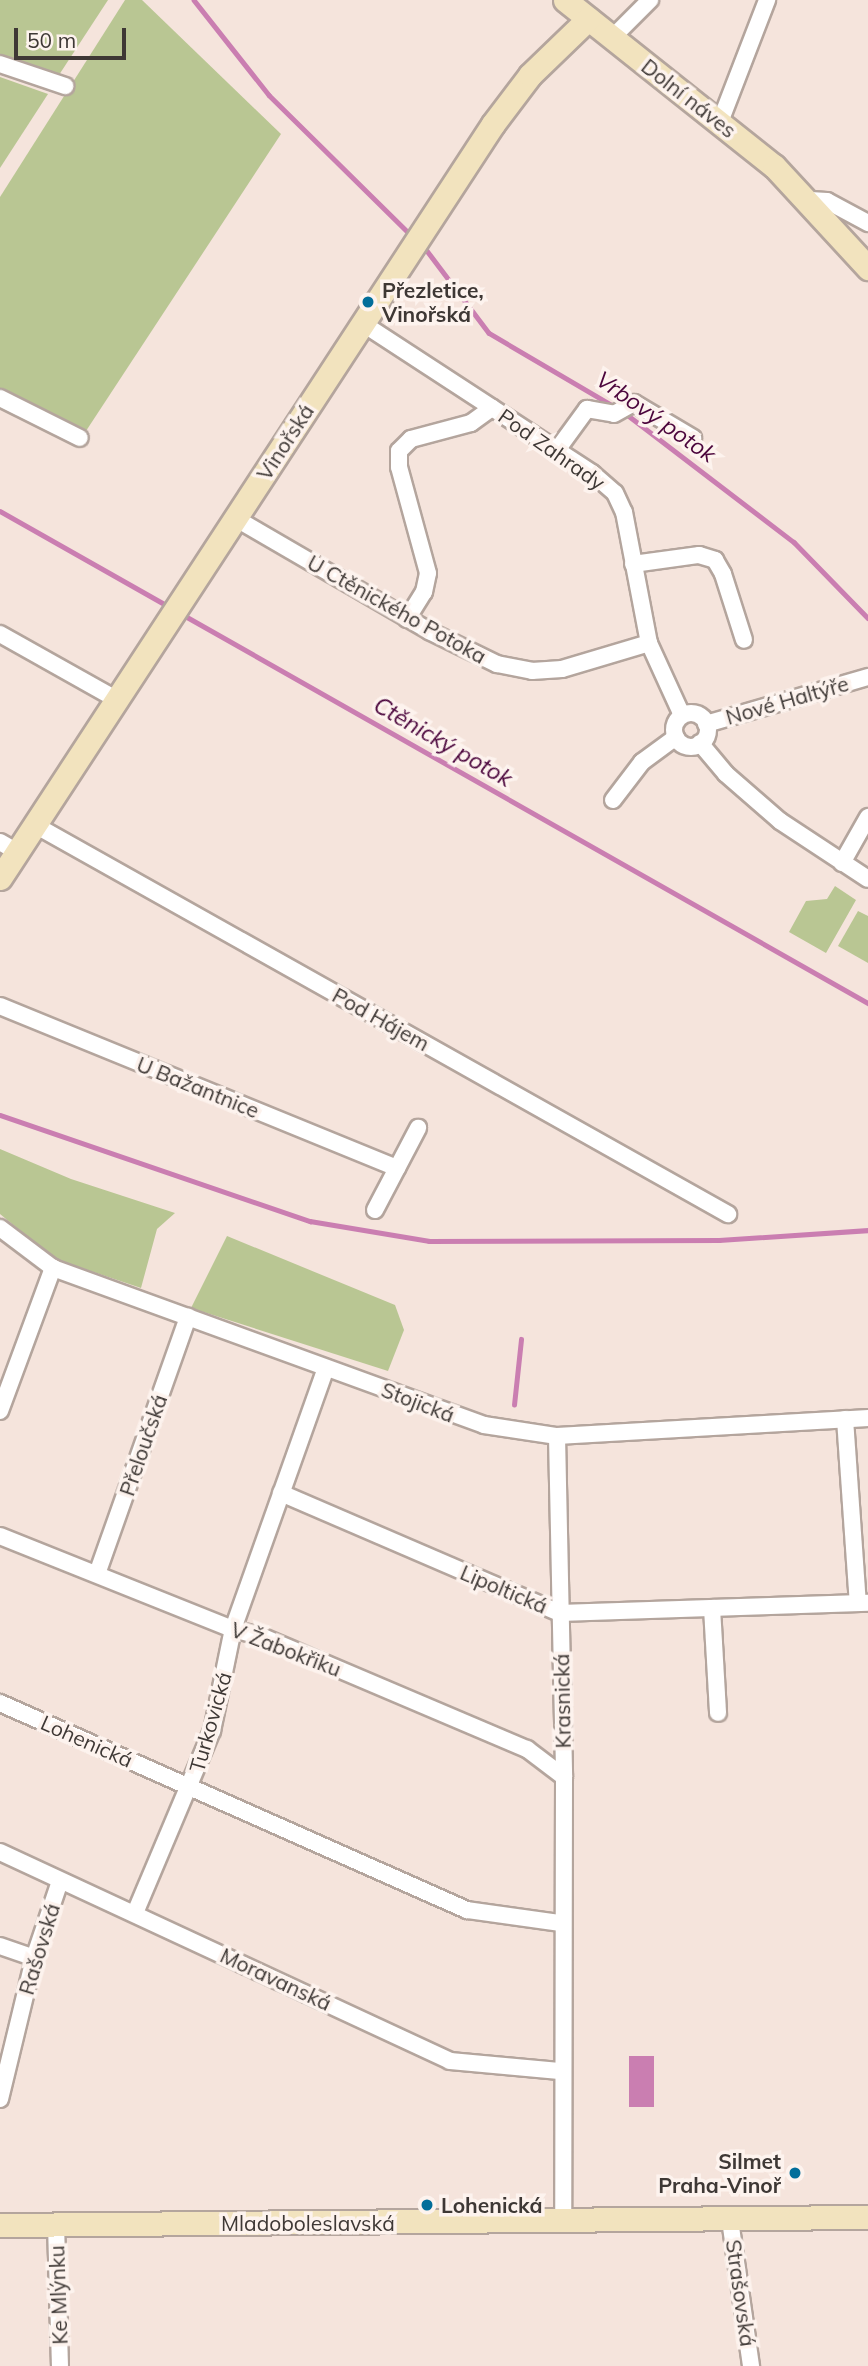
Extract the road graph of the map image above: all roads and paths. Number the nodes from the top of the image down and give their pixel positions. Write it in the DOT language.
graph roads {
  1 [pos="565,0"];
  2 [pos="650,0"];
  3 [pos="767,0"];
  4 [pos="588,19"];
  5 [pos="612,38"];
  6 [pos="0,65"];
  7 [pos="65,86"];
  8 [pos="720,122"];
  9 [pos="810,201"];
  10 [pos="868,223"];
  11 [pos="868,268"];
  12 [pos="362,323"];
  13 [pos="0,398"];
  14 [pos="492,408"];
  15 [pos="80,438"];
  16 [pos="693,438"];
  17 [pos="557,450"];
  18 [pos="235,518"];
  19 [pos="633,564"];
  20 [pos="407,619"];
  21 [pos="0,634"];
  22 [pos="744,640"];
  23 [pos="649,643"];
  24 [pos="868,677"];
  25 [pos="116,699"];
  26 [pos="682,715"];
  27 [pos="706,724"];
  28 [pos="676,737"];
  29 [pos="700,743"];
  30 [pos="613,800"];
  31 [pos="868,817"];
  32 [pos="34,825"];
  33 [pos="8,847"];
  34 [pos="842,863"];
  35 [pos="0,878"];
  36 [pos="868,879"];
  37 [pos="0,1006"];
  38 [pos="418,1128"];
  39 [pos="397,1168"];
  40 [pos="375,1210"];
  41 [pos="728,1214"];
  42 [pos="0,1228"];
  43 [pos="52,1268"];
  44 [pos="188,1317"];
  45 [pos="326,1368"];
  46 [pos="0,1411"];
  47 [pos="868,1418"];
  48 [pos="845,1419"];
  49 [pos="557,1436"];
  50 [pos="281,1493"];
  51 [pos="0,1536"];
  52 [pos="97,1574"];
  53 [pos="863,1603"];
  54 [pos="712,1608"];
  55 [pos="560,1613"];
  56 [pos="233,1629"];
  57 [pos="0,1703"];
  58 [pos="718,1713"];
  59 [pos="564,1777"];
  60 [pos="191,1787"];
  61 [pos="0,1852"];
  62 [pos="60,1881"];
  63 [pos="135,1913"];
  64 [pos="560,1923"];
  65 [pos="0,1946"];
  66 [pos="34,1958"];
  67 [pos="560,2071"];
  68 [pos="1,2089"];
  69 [pos="868,2217"];
  70 [pos="730,2220"];
  71 [pos="563,2221"];
  72 [pos="56,2224"];
  73 [pos="0,2225"];
  74 [pos="60,2366"];
  75 [pos="751,2366"];
  1 -- 4 [label="street, Dolní náves"];
  2 -- 5 [label="street"];
  3 -- 8 [label="street"];
  4 -- 5 [label="street, Dolní náves"];
  4 -- 12 [label="street, Vinořská"];
  5 -- 8 [label="street, Dolní náves"];
  6 -- 7 [label="street"];
  8 -- 9 [label="street, Dolní náves"];
  9 -- 10 [label="street"];
  9 -- 11 [label="street, Dolní náves"];
  12 -- 14 [label="street, Pod Zahrady"];
  12 -- 18 [label="street, Vinořská"];
  13 -- 15 [label="street"];
  14 -- 17 [label="street, Pod Zahrady"];
  14 -- 20 [label="street"];
  16 -- 17 [label="street"];
  17 -- 19 [label="street, Pod Zahrady"];
  18 -- 20 [label="street, U Ctěnického Potoka"];
  18 -- 25 [label="street, Vinořská"];
  19 -- 22 [label="street"];
  19 -- 23 [label="street, Pod Zahrady"];
  20 -- 23 [label="street, U Ctěnického Potoka"];
  21 -- 25 [label="street"];
  23 -- 26 [label="street, Pod Zahrady"];
  24 -- 27 [label="street, Nové Haltýře"];
  25 -- 32 [label="street, Vinořská"];
  26 -- 27 [label="street"];
  26 -- 28 [label="street"];
  27 -- 29 [label="street"];
  28 -- 29 [label="street"];
  28 -- 30 [label="street"];
  29 -- 34 [label="street"];
  31 -- 34 [label="street"];
  32 -- 33 [label="street, Vinořská"];
  32 -- 41 [label="street, Pod Hájem"];
  33 -- 35 [label="street, Vinořská"];
  34 -- 36 [label="street"];
  37 -- 39 [label="street, U Bažantnice"];
  38 -- 39 [label="street"];
  39 -- 40 [label="street"];
  42 -- 43 [label="street, Stojická"];
  43 -- 44 [label="street, Stojická"];
  43 -- 46 [label="street"];
  44 -- 45 [label="street, Stojická"];
  44 -- 52 [label="street, Přeloučská"];
  45 -- 49 [label="street, Stojická"];
  45 -- 50 [label="street, Turkovická"];
  47 -- 48 [label="street, Stojická"];
  48 -- 49 [label="street, Stojická"];
  48 -- 53 [label="street"];
  49 -- 55 [label="street, Krasnická"];
  50 -- 55 [label="street, Lipoltická"];
  50 -- 56 [label="street, Turkovická"];
  51 -- 52 [label="street, V Žabokřiku"];
  52 -- 56 [label="street, V Žabokřiku"];
  53 -- 54 [label="street, Lipoltická"];
  54 -- 55 [label="street, Lipoltická"];
  54 -- 58 [label="street"];
  55 -- 59 [label="street, Krasnická"];
  56 -- 59 [label="street, V Žabokřiku"];
  56 -- 60 [label="street, Turkovická"];
  57 -- 60 [label="street, Lohenická"];
  59 -- 64 [label="street, Krasnická"];
  60 -- 63 [label="street, Turkovická"];
  60 -- 64 [label="street, Lohenická"];
  61 -- 62 [label="street, Moravanská"];
  62 -- 63 [label="street, Moravanská"];
  62 -- 66 [label="street, Rašovská"];
  63 -- 67 [label="street, Moravanská"];
  64 -- 67 [label="street"];
  65 -- 66 [label="street"];
  66 -- 68 [label="street, Rašovská"];
  67 -- 71 [label="street"];
  69 -- 70 [label="street, Mladoboleslavská"];
  70 -- 71 [label="street, Mladoboleslavská"];
  70 -- 75 [label="street, Strašovská"];
  71 -- 72 [label="street, Mladoboleslavská"];
  72 -- 73 [label="street, Mladoboleslavská"];
  72 -- 74 [label="street, Ke Mlýnku"];
}
